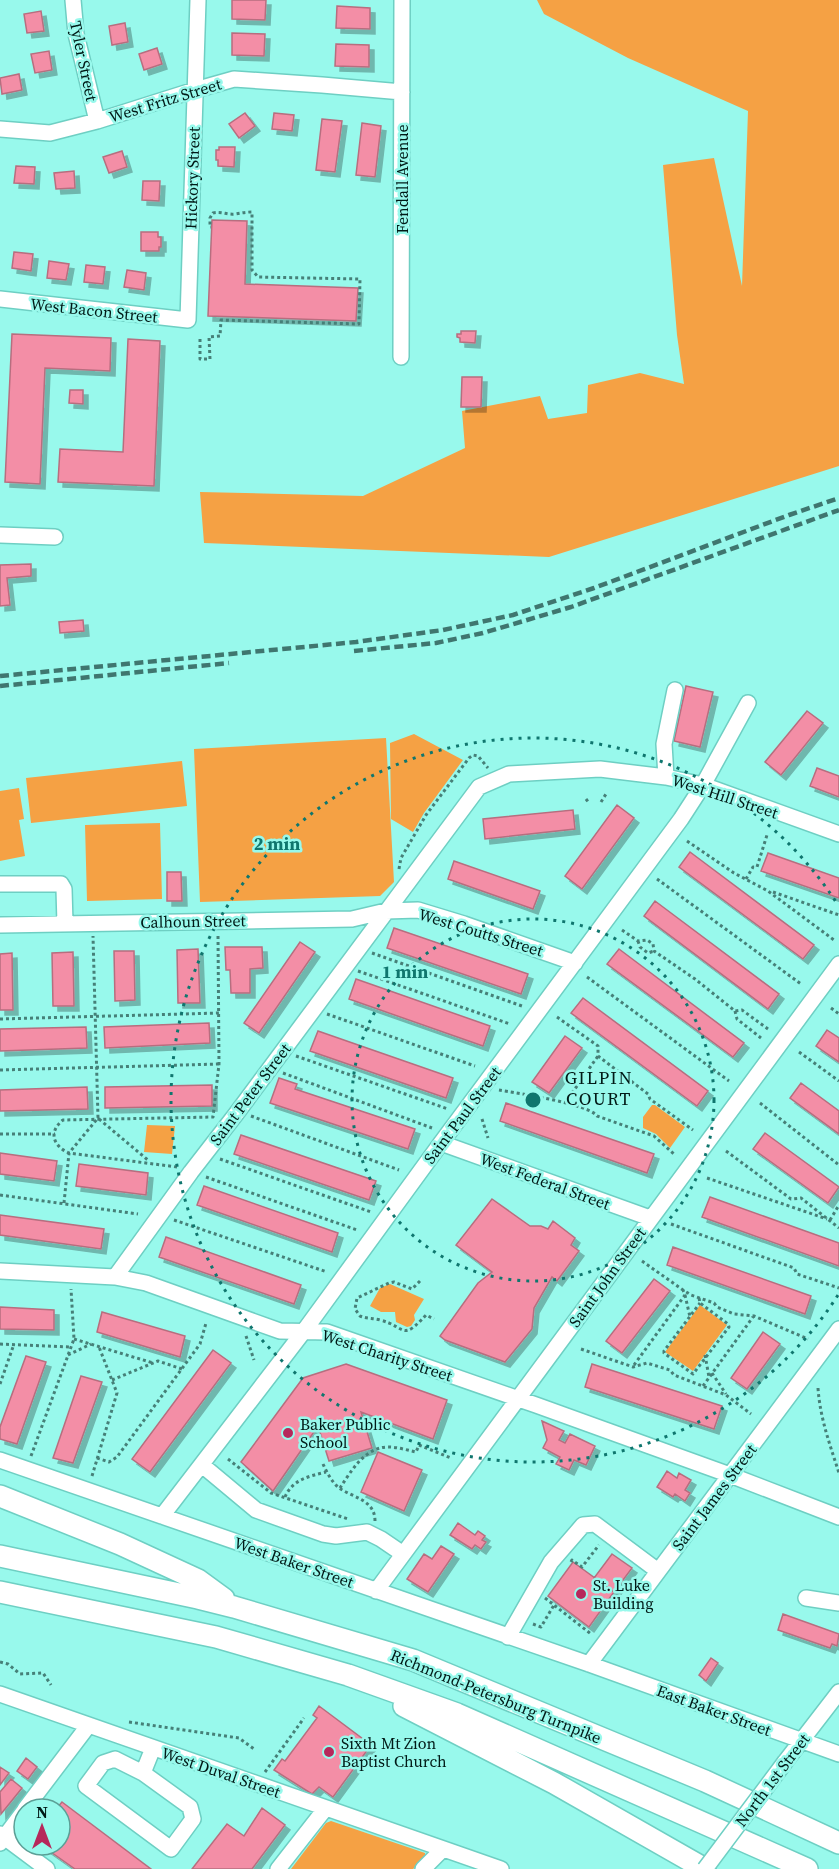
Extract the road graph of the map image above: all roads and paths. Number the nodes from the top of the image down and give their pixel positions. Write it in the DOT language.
graph roads {
  1 [pos="73,0"];
  2 [pos="198,0"];
  3 [pos="402,0"];
  4 [pos="195,90"];
  5 [pos="402,92"];
  6 [pos="97,121"];
  7 [pos="0,129"];
  8 [pos="211,227"];
  9 [pos="0,299"];
  10 [pos="188,320"];
  11 [pos="200,339"];
  12 [pos="401,357"];
  13 [pos="0,535"];
  14 [pos="55,537"];
  15 [pos="675,690"];
  16 [pos="748,704"];
  17 [pos="490,771"];
  18 [pos="666,777"];
  19 [pos="703,785"];
  20 [pos="606,794"];
  21 [pos="601,802"];
  22 [pos="839,834"];
  23 [pos="767,835"];
  24 [pos="687,841"];
  25 [pos="398,876"];
  26 [pos="657,879"];
  27 [pos="746,879"];
  28 [pos="0,884"];
  29 [pos="768,891"];
  30 [pos="386,911"];
  31 [pos="839,915"];
  32 [pos="217,921"];
  33 [pos="65,924"];
  34 [pos="0,925"];
  35 [pos="622,930"];
  36 [pos="93,936"];
  37 [pos="834,940"];
  38 [pos="638,941"];
  39 [pos="654,951"];
  40 [pos="370,952"];
  41 [pos="575,963"];
  42 [pos="839,964"];
  43 [pos="356,971"];
  44 [pos="587,977"];
  45 [pos="801,984"];
  46 [pos="522,1006"];
  47 [pos="831,1008"];
  48 [pos="735,1011"];
  49 [pos="219,1013"];
  50 [pos="325,1013"];
  51 [pos="839,1014"];
  52 [pos="95,1016"];
  53 [pos="557,1017"];
  54 [pos="0,1019"];
  55 [pos="510,1024"];
  56 [pos="768,1029"];
  57 [pos="761,1038"];
  58 [pos="800,1052"];
  59 [pos="295,1055"];
  60 [pos="598,1056"];
  61 [pos="219,1064"];
  62 [pos="97,1066"];
  63 [pos="475,1066"];
  64 [pos="0,1070"];
  65 [pos="282,1072"];
  66 [pos="729,1081"];
  67 [pos="839,1081"];
  68 [pos="482,1087"];
  69 [pos="565,1103"];
  70 [pos="760,1103"];
  71 [pos="463,1115"];
  72 [pos="250,1116"];
  73 [pos="98,1118"];
  74 [pos="482,1119"];
  75 [pos="432,1128"];
  76 [pos="693,1130"];
  77 [pos="0,1134"];
  78 [pos="55,1134"];
  79 [pos="488,1138"];
  80 [pos="441,1143"];
  81 [pos="726,1151"];
  82 [pos="69,1153"];
  83 [pos="675,1155"];
  84 [pos="219,1159"];
  85 [pos="151,1163"];
  86 [pos="839,1165"];
  87 [pos="177,1167"];
  88 [pos="399,1170"];
  89 [pos="206,1177"];
  90 [pos="707,1178"];
  91 [pos="0,1195"];
  92 [pos="64,1203"];
  93 [pos="839,1205"];
  94 [pos="371,1212"];
  95 [pos="138,1214"];
  96 [pos="650,1218"];
  97 [pos="174,1220"];
  98 [pos="830,1220"];
  99 [pos="671,1224"];
  100 [pos="839,1228"];
  101 [pos="357,1230"];
  102 [pos="642,1261"];
  103 [pos="0,1271"];
  104 [pos="327,1272"];
  105 [pos="115,1277"];
  106 [pos="420,1281"];
  107 [pos="839,1288"];
  108 [pos="71,1289"];
  109 [pos="683,1290"];
  110 [pos="685,1295"];
  111 [pos="699,1300"];
  112 [pos="754,1316"];
  113 [pos="690,1317"];
  114 [pos="434,1319"];
  115 [pos="206,1323"];
  116 [pos="839,1329"];
  117 [pos="304,1331"];
  118 [pos="246,1336"];
  119 [pos="74,1339"];
  120 [pos="808,1339"];
  121 [pos="0,1344"];
  122 [pos="14,1344"];
  123 [pos="91,1344"];
  124 [pos="70,1347"];
  125 [pos="99,1347"];
  126 [pos="581,1349"];
  127 [pos="68,1355"];
  128 [pos="705,1356"];
  129 [pos="254,1360"];
  130 [pos="153,1363"];
  131 [pos="633,1367"];
  132 [pos="182,1369"];
  133 [pos="693,1374"];
  134 [pos="710,1375"];
  135 [pos="112,1380"];
  136 [pos="692,1382"];
  137 [pos="0,1384"];
  138 [pos="703,1386"];
  139 [pos="818,1388"];
  140 [pos="726,1395"];
  141 [pos="518,1399"];
  142 [pos="752,1414"];
  143 [pos="31,1458"];
  144 [pos="97,1458"];
  145 [pos="451,1458"];
  146 [pos="228,1459"];
  147 [pos="0,1460"];
  148 [pos="323,1464"];
  149 [pos="202,1465"];
  150 [pos="326,1472"];
  151 [pos="839,1473"];
  152 [pos="730,1475"];
  153 [pos="91,1478"];
  154 [pos="340,1488"];
  155 [pos="0,1496"];
  156 [pos="285,1497"];
  157 [pos="162,1516"];
  158 [pos="839,1517"];
  159 [pos="350,1520"];
  160 [pos="367,1521"];
  161 [pos="600,1543"];
  162 [pos="403,1554"];
  163 [pos="0,1556"];
  164 [pos="566,1570"];
  165 [pos="658,1571"];
  166 [pos="376,1591"];
  167 [pos="2,1593"];
  168 [pos="545,1598"];
  169 [pos="806,1598"];
  170 [pos="839,1603"];
  171 [pos="554,1605"];
  172 [pos="234,1607"];
  173 [pos="529,1622"];
  174 [pos="591,1634"];
  175 [pos="508,1636"];
  176 [pos="0,1662"];
  177 [pos="589,1664"];
  178 [pos="348,1674"];
  179 [pos="51,1684"];
  180 [pos="839,1692"];
  181 [pos="0,1694"];
  182 [pos="304,1718"];
  183 [pos="118,1721"];
  184 [pos="88,1726"];
  185 [pos="802,1741"];
  186 [pos="153,1748"];
  187 [pos="254,1749"];
  188 [pos="839,1754"];
  189 [pos="143,1773"];
  190 [pos="263,1779"];
  191 [pos="35,1797"];
  192 [pos="325,1809"];
  193 [pos="12,1825"];
  194 [pos="1,1838"];
  195 [pos="839,1843"];
  196 [pos="443,1849"];
  197 [pos="47,1869"];
  198 [pos="278,1869"];
  199 [pos="423,1869"];
  200 [pos="501,1869"];
  201 [pos="705,1869"];
  202 [pos="807,1869"];
  1 -- 6 [label="street, Tyler Street"];
  2 -- 4 [label="street, Hickory Street"];
  3 -- 5 [label="street, Fendall Avenue"];
  4 -- 5 [label="street, West Fritz Street"];
  4 -- 6 [label="street, West Fritz Street"];
  4 -- 10 [label="street, Hickory Street"];
  5 -- 12 [label="street, Fendall Avenue"];
  6 -- 7 [label="street, West Fritz Street"];
  8 -- 11 [label="path"];
  9 -- 10 [label="street, West Bacon Street"];
  13 -- 14 [label="street"];
  15 -- 18 [label="street"];
  16 -- 19 [label="street, Saint Paul Street"];
  17 -- 25 [label="path"];
  18 -- 19 [label="street, West Hill Street"];
  18 -- 30 [label="street, West Hill Street"];
  19 -- 22 [label="street, West Hill Street"];
  19 -- 41 [label="street, Saint Paul Street"];
  20 -- 21 [label="path"];
  23 -- 27 [label="path"];
  24 -- 27 [label="path"];
  26 -- 45 [label="path"];
  27 -- 29 [label="path"];
  28 -- 33 [label="street"];
  29 -- 31 [label="path"];
  29 -- 37 [label="path"];
  30 -- 32 [label="street, Calhoun Street"];
  30 -- 41 [label="street, West Coutts Street"];
  30 -- 105 [label="street, Saint Peter Street"];
  32 -- 33 [label="street, Calhoun Street"];
  32 -- 49 [label="path"];
  33 -- 34 [label="street, Calhoun Street"];
  35 -- 38 [label="path"];
  36 -- 52 [label="path"];
  38 -- 39 [label="path"];
  38 -- 39 [label="path"];
  39 -- 48 [label="path"];
  40 -- 46 [label="path"];
  41 -- 68 [label="street, Saint Paul Street"];
  42 -- 96 [label="street, Saint John Street"];
  43 -- 55 [label="path"];
  44 -- 66 [label="path"];
  47 -- 51 [label="path"];
  48 -- 56 [label="path"];
  48 -- 57 [label="path"];
  49 -- 52 [label="path"];
  49 -- 61 [label="path"];
  50 -- 63 [label="path"];
  52 -- 54 [label="path"];
  52 -- 62 [label="path"];
  53 -- 60 [label="path"];
  58 -- 67 [label="path"];
  59 -- 71 [label="path"];
  60 -- 69 [label="path"];
  60 -- 76 [label="path"];
  61 -- 62 [label="path"];
  61 -- 73 [label="path"];
  62 -- 64 [label="path"];
  62 -- 73 [label="path"];
  65 -- 75 [label="path"];
  68 -- 69 [label="path"];
  68 -- 71 [label="street, Saint Paul Street"];
  69 -- 83 [label="path"];
  70 -- 86 [label="path"];
  71 -- 80 [label="street, Saint Paul Street"];
  72 -- 88 [label="path"];
  73 -- 78 [label="path"];
  73 -- 82 [label="path"];
  73 -- 85 [label="path"];
  74 -- 79 [label="path"];
  77 -- 78 [label="path"];
  78 -- 82 [label="path"];
  80 -- 96 [label="street, West Federal Street"];
  80 -- 117 [label="street, Saint Paul Street"];
  81 -- 98 [label="path"];
  82 -- 85 [label="path"];
  82 -- 92 [label="path"];
  84 -- 94 [label="path"];
  85 -- 87 [label="path"];
  89 -- 101 [label="path"];
  90 -- 98 [label="path"];
  91 -- 92 [label="path"];
  92 -- 95 [label="path"];
  93 -- 98 [label="path"];
  96 -- 141 [label="street, Saint John Street"];
  97 -- 104 [label="path"];
  98 -- 100 [label="path"];
  99 -- 107 [label="path"];
  102 -- 109 [label="path"];
  103 -- 105 [label="street, West Charity Street"];
  105 -- 117 [label="street, West Charity Street"];
  106 -- 114 [label="path"];
  108 -- 119 [label="path"];
  109 -- 110 [label="path"];
  109 -- 111 [label="path"];
  110 -- 113 [label="path"];
  110 -- 131 [label="path"];
  111 -- 112 [label="path"];
  111 -- 113 [label="path"];
  111 -- 128 [label="path"];
  112 -- 120 [label="path"];
  112 -- 134 [label="path"];
  113 -- 133 [label="path"];
  115 -- 132 [label="path"];
  116 -- 152 [label="street, Saint James Street"];
  117 -- 141 [label="street, West Charity Street"];
  117 -- 149 [label="street, Saint Paul Street"];
  118 -- 129 [label="path"];
  119 -- 123 [label="path"];
  119 -- 124 [label="path"];
  121 -- 122 [label="path"];
  122 -- 124 [label="path"];
  122 -- 137 [label="path"];
  123 -- 125 [label="path"];
  123 -- 127 [label="path"];
  124 -- 127 [label="path"];
  125 -- 130 [label="path"];
  125 -- 135 [label="path"];
  126 -- 131 [label="path"];
  127 -- 143 [label="path"];
  128 -- 133 [label="path"];
  128 -- 134 [label="path"];
  130 -- 132 [label="path"];
  130 -- 135 [label="path"];
  131 -- 136 [label="path"];
  132 -- 144 [label="path"];
  133 -- 136 [label="path"];
  134 -- 138 [label="path"];
  134 -- 140 [label="path"];
  135 -- 144 [label="path"];
  136 -- 138 [label="path"];
  138 -- 140 [label="path"];
  139 -- 151 [label="path"];
  140 -- 142 [label="path"];
  141 -- 152 [label="street, West Charity Street"];
  141 -- 162 [label="street, Saint John Street"];
  144 -- 153 [label="path"];
  145 -- 154 [label="path"];
  146 -- 156 [label="path"];
  147 -- 157 [label="street, West Baker Street"];
  148 -- 150 [label="path"];
  149 -- 157 [label="street, Saint Paul Street"];
  149 -- 162 [label="street"];
  150 -- 154 [label="path"];
  150 -- 156 [label="path"];
  152 -- 158 [label="street, West Charity Street"];
  152 -- 165 [label="street, Saint James Street"];
  154 -- 160 [label="path"];
  155 -- 172 [label="highway"];
  156 -- 159 [label="path"];
  157 -- 166 [label="street, West Baker Street"];
  161 -- 164 [label="path"];
  162 -- 166 [label="street, Saint John Street"];
  163 -- 172 [label="highway, Richmond-Petersburg Turnpike"];
  165 -- 175 [label="street"];
  165 -- 177 [label="street, Saint James Street"];
  166 -- 175 [label="street, West Baker Street"];
  167 -- 178 [label="highway, Richmond-Petersburg Turnpike"];
  168 -- 171 [label="path"];
  169 -- 170 [label="street"];
  171 -- 173 [label="path"];
  171 -- 174 [label="path"];
  172 -- 195 [label="highway, Richmond-Petersburg Turnpike"];
  175 -- 177 [label="street, West Baker Street"];
  176 -- 179 [label="path"];
  177 -- 185 [label="street, East Baker Street"];
  178 -- 201 [label="highway"];
  178 -- 202 [label="highway, Richmond-Petersburg Turnpike"];
  180 -- 185 [label="street, North 1st Street"];
  181 -- 184 [label="street, West Duval Street"];
  182 -- 190 [label="path"];
  183 -- 187 [label="path"];
  184 -- 186 [label="street, West Duval Street"];
  184 -- 191 [label="street"];
  185 -- 188 [label="street, East Baker Street"];
  185 -- 201 [label="street, North 1st Street, bridge"];
  186 -- 189 [label="street"];
  186 -- 192 [label="street, West Duval Street"];
  189 -- 189 [label="street"];
  192 -- 196 [label="street, West Duval Street"];
  192 -- 198 [label="street"];
  193 -- 194 [label="street"];
  194 -- 197 [label="street"];
  196 -- 199 [label="street"];
  196 -- 200 [label="street, West Duval Street"];
}
